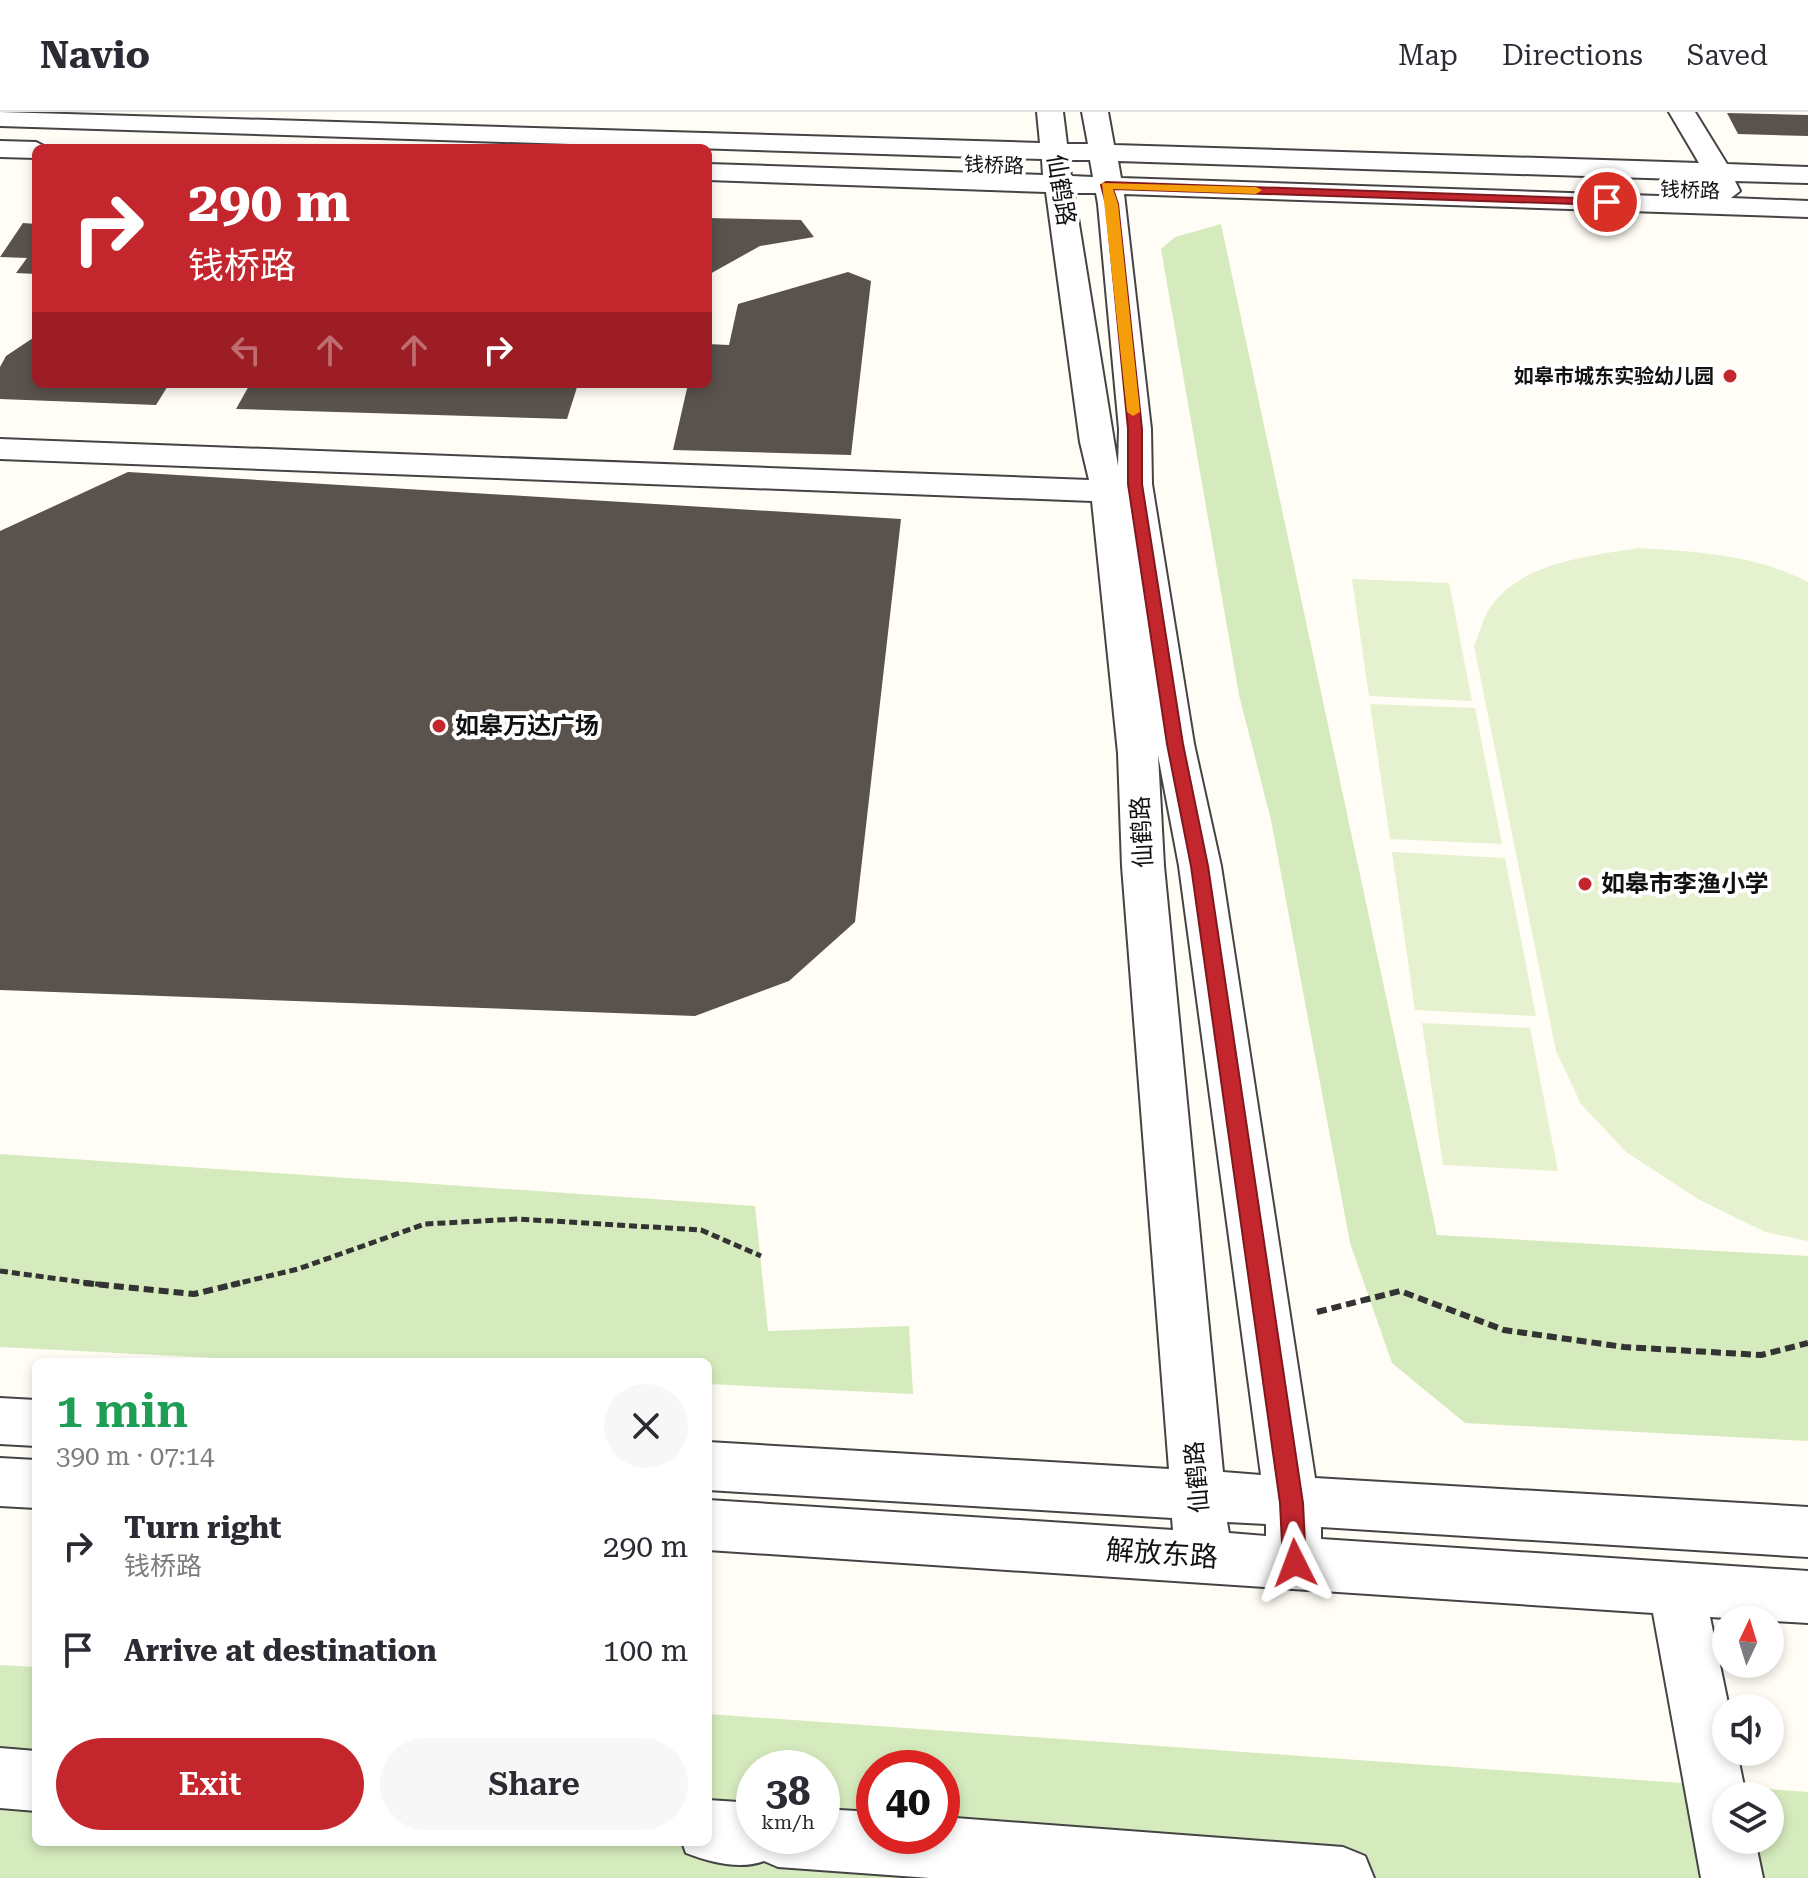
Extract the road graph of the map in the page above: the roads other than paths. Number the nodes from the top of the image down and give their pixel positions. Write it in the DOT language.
graph roads {
  1 [pos="1682,112"];
  2 [pos="0,118"];
  3 [pos="0,135"];
  4 [pos="306,144"];
  5 [pos="610,144"];
  6 [pos="712,148"];
  7 [pos="0,149"];
  8 [pos="32,150"];
  9 [pos="712,156"];
  10 [pos="1056,163"];
  11 [pos="1103,164"];
  12 [pos="0,168"];
  13 [pos="32,169"];
  14 [pos="712,172"];
  15 [pos="1808,175"];
  16 [pos="1722,182"];
  17 [pos="712,191"];
  18 [pos="1808,193"];
  19 [pos="1808,209"];
  20 [pos="1808,226"];
  21 [pos="0,449"];
  22 [pos="1108,491"];
  23 [pos="0,1421"];
  24 [pos="32,1423"];
  25 [pos="712,1466"];
  26 [pos="0,1482"];
  27 [pos="32,1484"];
  28 [pos="1199,1497"];
  29 [pos="1292,1503"];
  30 [pos="712,1525"];
  31 [pos="1808,1532"];
  32 [pos="1203,1556"];
  33 [pos="1295,1563"];
  34 [pos="1676,1587"];
  35 [pos="1808,1597"];
  36 [pos="0,1778"];
  37 [pos="32,1781"];
  38 [pos="712,1831"];
  39 [pos="736,1833"];
  40 [pos="840,1841"];
  41 [pos="1343,1878"];
  42 [pos="1732,1878"];
  1 -- 16 [label="street"];
  2 -- 5 [label="street"];
  3 -- 4 [label="street"];
  6 -- 10 [label="street"];
  7 -- 8 [label="street"];
  9 -- 10 [label="street, 钱桥路"];
  10 -- 11 [label="street"];
  10 -- 11 [label="street"];
  10 -- 14 [label="street, 钱桥路"];
  10 -- 17 [label="street"];
  10 -- 22 [label="street, 仙鹤路"];
  11 -- 16 [label="street, 钱桥路"];
  11 -- 19 [label="street, 钱桥路"];
  11 -- 20 [label="street"];
  11 -- 29 [label="street, 仙鹤路"];
  12 -- 13 [label="street"];
  15 -- 16 [label="street"];
  16 -- 18 [label="street, 钱桥路"];
  21 -- 22 [label="street"];
  22 -- 28 [label="street, 仙鹤路"];
  23 -- 24 [label="street"];
  25 -- 28 [label="street"];
  26 -- 27 [label="street"];
  28 -- 29 [label="street"];
  28 -- 32 [label="street, 仙鹤路"];
  29 -- 31 [label="street"];
  29 -- 33 [label="street, 仙鹤路"];
  30 -- 32 [label="street, 解放东路"];
  32 -- 33 [label="street, 解放东路"];
  33 -- 34 [label="street, 解放东路"];
  34 -- 35 [label="street, 解放东路"];
  34 -- 42 [label="street"];
  36 -- 37 [label="street"];
  38 -- 39 [label="street"];
  40 -- 41 [label="street"];
}
